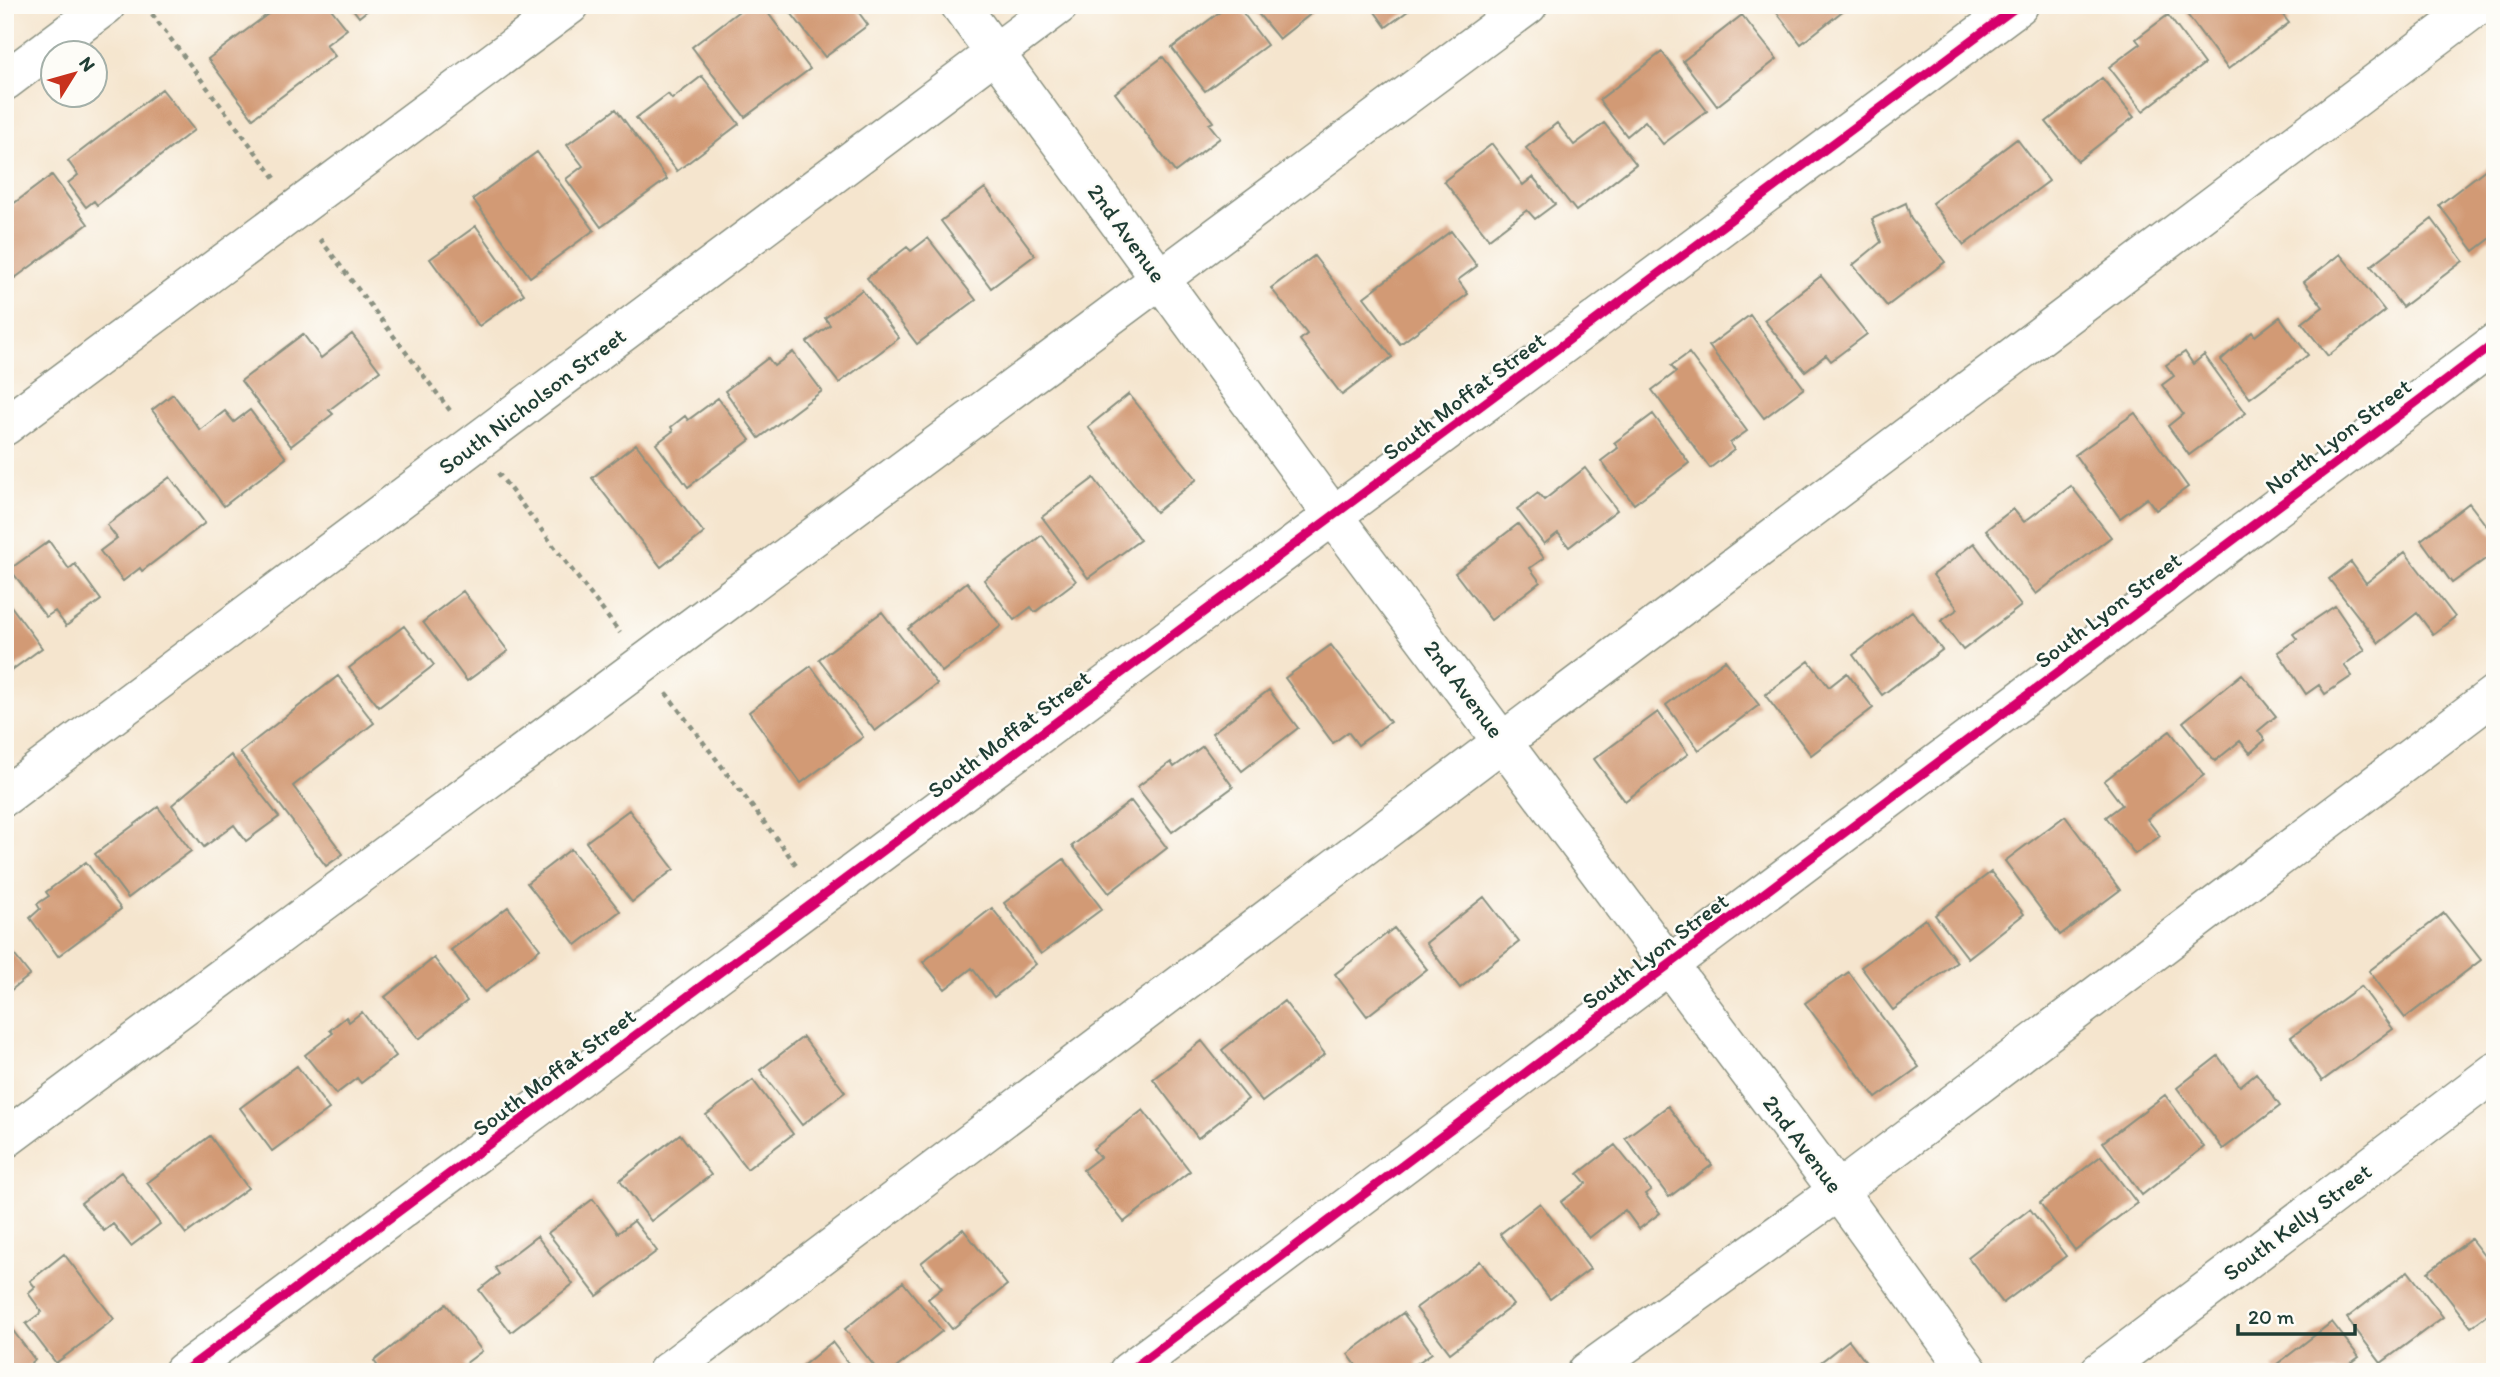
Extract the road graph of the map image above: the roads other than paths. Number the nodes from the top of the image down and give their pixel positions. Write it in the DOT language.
graph roads {
  1 [pos="106,5"];
  2 [pos="570,5"];
  3 [pos="960,5"];
  4 [pos="1059,5"];
  5 [pos="1528,5"];
  6 [pos="2019,5"];
  7 [pos="2479,5"];
  8 [pos="997,53"];
  9 [pos="5,81"];
  10 [pos="1160,279"];
  11 [pos="2495,343"];
  12 [pos="5,426"];
  13 [pos="1334,517"];
  14 [pos="2205,561"];
  15 [pos="2495,694"];
  16 [pos="1503,742"];
  17 [pos="5,796"];
  18 [pos="1669,965"];
  19 [pos="2495,1072"];
  20 [pos="5,1139"];
  21 [pos="1838,1191"];
  22 [pos="1153,1364"];
  23 [pos="183,1372"];
  24 [pos="667,1372"];
  25 [pos="1587,1372"];
  26 [pos="1969,1372"];
  27 [pos="2099,1372"];
  1 -- 9 [label="street"];
  2 -- 12 [label="street"];
  3 -- 8 [label="street, 2nd Avenue"];
  4 -- 8 [label="street, South Nicholson Street"];
  5 -- 10 [label="street"];
  6 -- 13 [label="street, South Moffat Street"];
  7 -- 16 [label="street"];
  8 -- 10 [label="street, 2nd Avenue"];
  8 -- 17 [label="street, South Nicholson Street"];
  10 -- 13 [label="street, 2nd Avenue"];
  10 -- 20 [label="street"];
  11 -- 14 [label="street, North Lyon Street"];
  13 -- 16 [label="street, 2nd Avenue"];
  13 -- 23 [label="street, South Moffat Street"];
  14 -- 18 [label="street, South Lyon Street"];
  15 -- 21 [label="street"];
  16 -- 18 [label="street, 2nd Avenue"];
  16 -- 24 [label="street"];
  18 -- 21 [label="street, 2nd Avenue"];
  18 -- 22 [label="street, South Lyon Street"];
  19 -- 27 [label="street, South Kelly Street"];
  21 -- 25 [label="street"];
  21 -- 26 [label="street, 2nd Avenue"];
}
